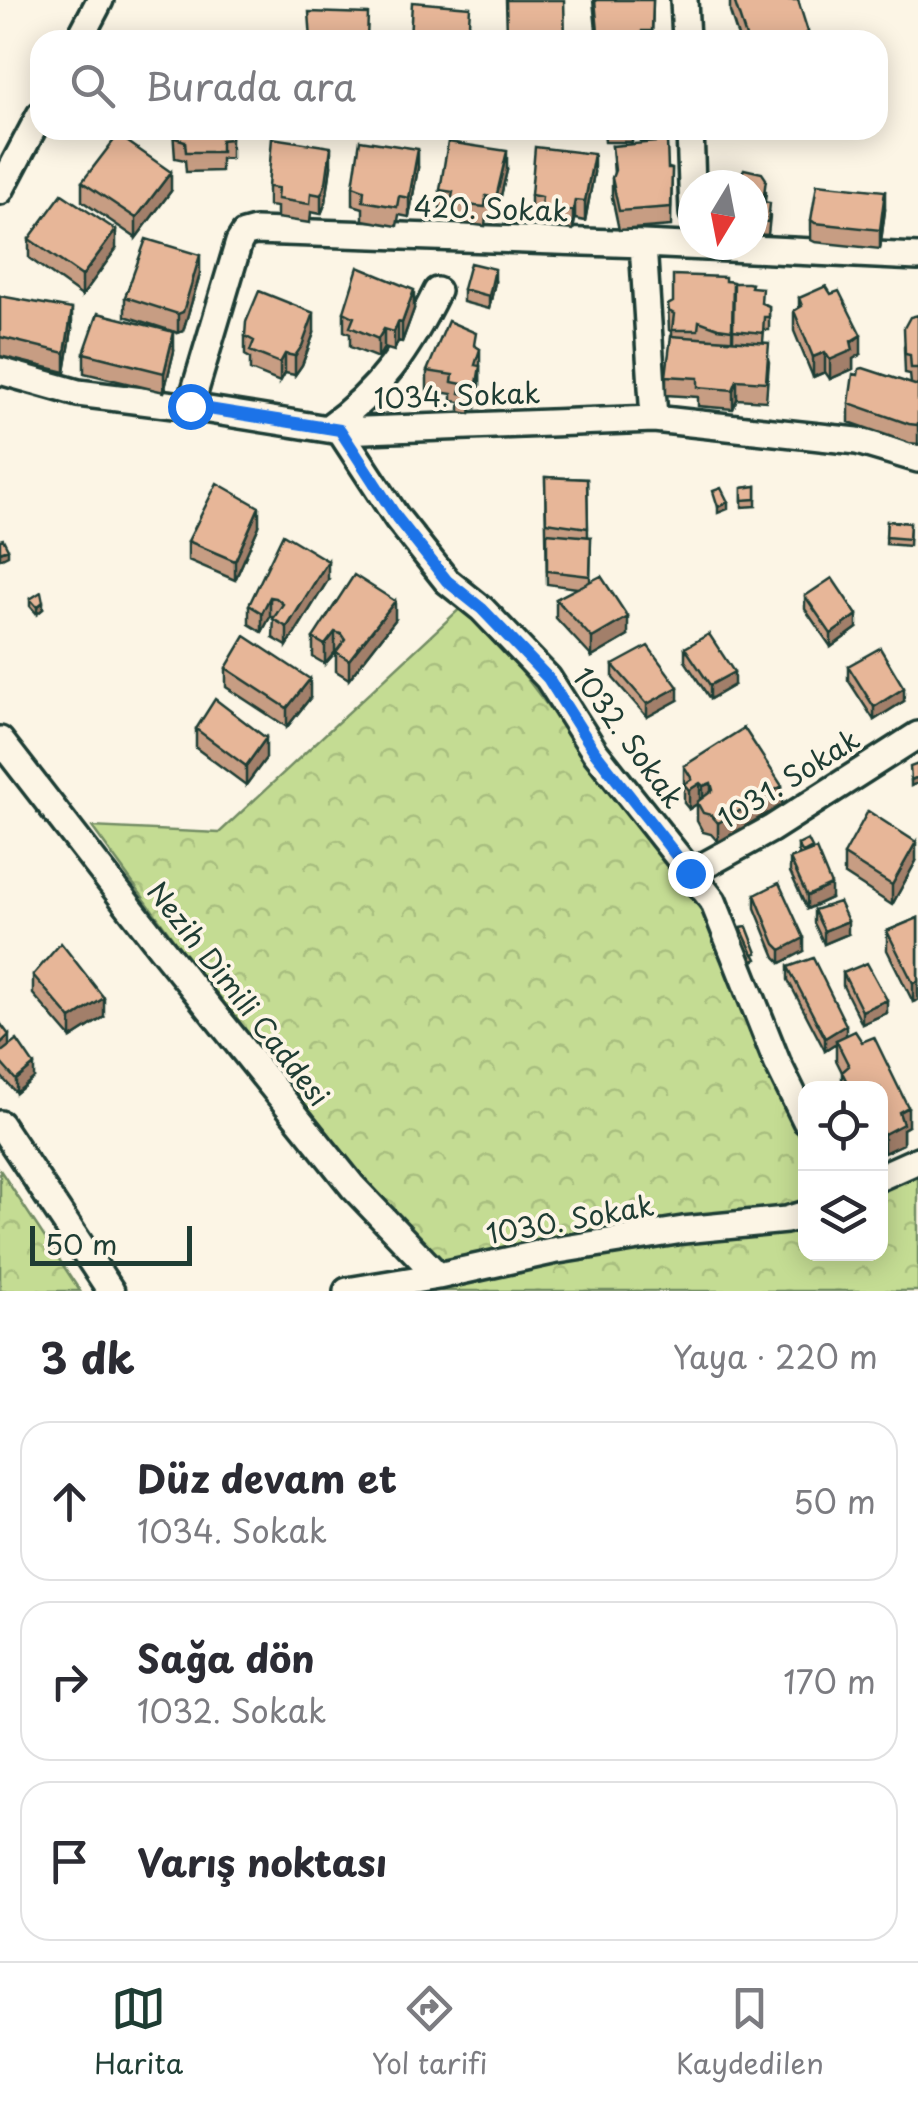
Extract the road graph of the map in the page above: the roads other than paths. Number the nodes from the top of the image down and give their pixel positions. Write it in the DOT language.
graph roads {
  1 [pos="100,0"];
  2 [pos="684,0"];
  3 [pos="84,30"];
  4 [pos="686,30"];
  5 [pos="30,133"];
  6 [pos="690,140"];
  7 [pos="691,170"];
  8 [pos="0,191"];
  9 [pos="643,244"];
  10 [pos="678,245"];
  11 [pos="768,250"];
  12 [pos="918,257"];
  13 [pos="437,291"];
  14 [pos="0,371"];
  15 [pos="190,406"];
  16 [pos="654,419"];
  17 [pos="334,429"];
  18 [pos="918,459"];
  19 [pos="918,735"];
  20 [pos="0,740"];
  21 [pos="690,873"];
  22 [pos="798,1105"];
  23 [pos="0,1124"];
  24 [pos="918,1160"];
  25 [pos="888,1173"];
  26 [pos="798,1216"];
  27 [pos="438,1276"];
  28 [pos="111,1291"];
  29 [pos="346,1291"];
  1 -- 3 [label="street"];
  2 -- 4 [label="street"];
  5 -- 8 [label="street"];
  6 -- 7 [label="street"];
  9 -- 10 [label="street, 420. Sokak"];
  9 -- 15 [label="street, 420. Sokak"];
  9 -- 16 [label="street"];
  11 -- 12 [label="street, 420. Sokak"];
  13 -- 17 [label="street"];
  14 -- 15 [label="street, 1034. Sokak"];
  15 -- 17 [label="street, 1034. Sokak"];
  16 -- 17 [label="street, 1034. Sokak"];
  16 -- 18 [label="street, 1034. Sokak"];
  17 -- 21 [label="street, 1032. Sokak"];
  19 -- 21 [label="street, 1031. Sokak"];
  20 -- 27 [label="street, Nezih Dimili Caddesi"];
  21 -- 22 [label="street, 1032. Sokak"];
  23 -- 28 [label="street"];
  24 -- 25 [label="street"];
  26 -- 27 [label="street, 1030. Sokak"];
  27 -- 29 [label="street, 1030. Sokak"];
}
